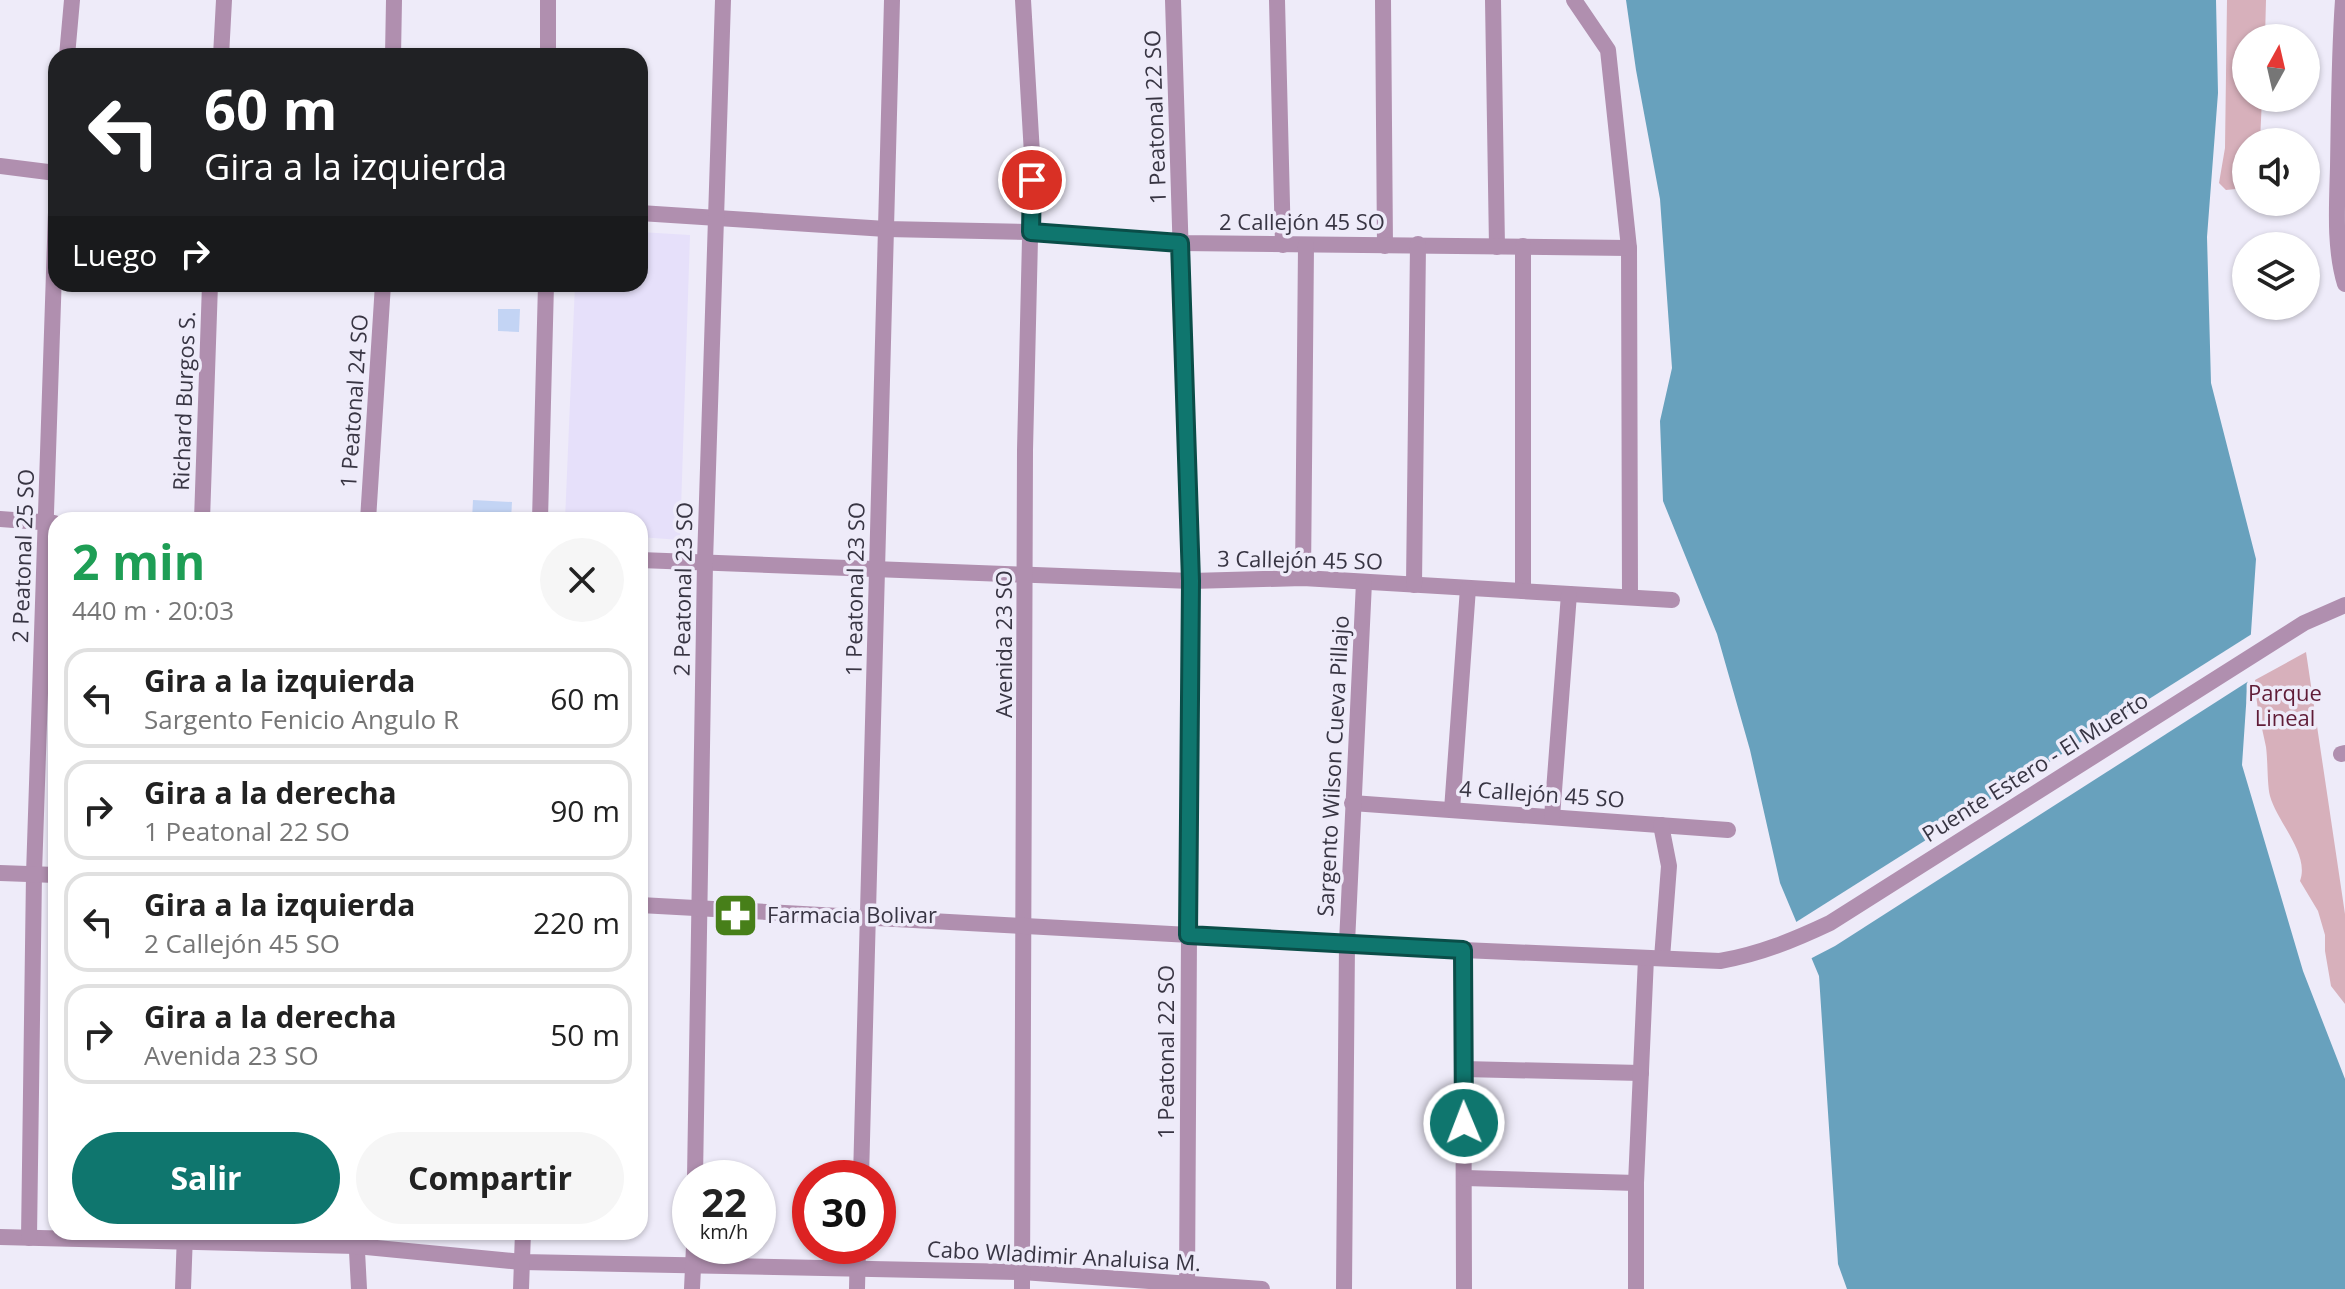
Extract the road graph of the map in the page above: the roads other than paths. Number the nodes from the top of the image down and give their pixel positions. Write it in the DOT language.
graph roads {
  1 [pos="72,0"];
  2 [pos="224,0"];
  3 [pos="394,0"];
  4 [pos="548,0"];
  5 [pos="723,0"];
  6 [pos="892,0"];
  7 [pos="1023,0"];
  8 [pos="1173,0"];
  9 [pos="1277,0"];
  10 [pos="1383,0"];
  11 [pos="1493,0"];
  12 [pos="1574,0"];
  13 [pos="2343,0"];
  14 [pos="68,48"];
  15 [pos="221,48"];
  16 [pos="393,48"];
  17 [pos="548,48"];
  18 [pos="0,166"];
  19 [pos="48,172"];
  20 [pos="648,213"];
  21 [pos="715,217"];
  22 [pos="886,229"];
  23 [pos="1031,232"];
  24 [pos="1180,243"];
  25 [pos="1418,244"];
  26 [pos="1283,245"];
  27 [pos="1306,245"];
  28 [pos="1385,246"];
  29 [pos="1523,246"];
  30 [pos="1497,247"];
  31 [pos="1629,248"];
  32 [pos="2345,284"];
  33 [pos="55,292"];
  34 [pos="210,292"];
  35 [pos="382,292"];
  36 [pos="546,292"];
  37 [pos="52,512"];
  38 [pos="202,512"];
  39 [pos="369,512"];
  40 [pos="540,512"];
  41 [pos="0,519"];
  42 [pos="48,523"];
  43 [pos="648,560"];
  44 [pos="705,562"];
  45 [pos="878,569"];
  46 [pos="1027,576"];
  47 [pos="1303,578"];
  48 [pos="1191,581"];
  49 [pos="1364,582"];
  50 [pos="1414,585"];
  51 [pos="1468,588"];
  52 [pos="1523,591"];
  53 [pos="1569,594"];
  54 [pos="1630,597"];
  55 [pos="1672,600"];
  56 [pos="48,601"];
  57 [pos="2345,605"];
  58 [pos="1352,803"];
  59 [pos="1452,810"];
  60 [pos="1552,817"];
  61 [pos="1661,825"];
  62 [pos="1728,830"];
  63 [pos="0,873"];
  64 [pos="34,874"];
  65 [pos="48,875"];
  66 [pos="648,905"];
  67 [pos="701,908"];
  68 [pos="869,917"];
  69 [pos="1025,926"];
  70 [pos="1188,935"];
  71 [pos="1347,943"];
  72 [pos="1463,950"];
  73 [pos="1654,958"];
  74 [pos="1463,1069"];
  75 [pos="1641,1073"];
  76 [pos="695,1160"];
  77 [pos="862,1160"];
  78 [pos="1465,1178"];
  79 [pos="1636,1183"];
  80 [pos="0,1237"];
  81 [pos="29,1238"];
  82 [pos="48,1238"];
  83 [pos="185,1240"];
  84 [pos="356,1240"];
  85 [pos="363,1240"];
  86 [pos="523,1240"];
  87 [pos="522,1262"];
  88 [pos="857,1264"];
  89 [pos="693,1265"];
  90 [pos="857,1269"];
  91 [pos="1022,1280"];
  92 [pos="1187,1287"];
  93 [pos="183,1289"];
  94 [pos="359,1289"];
  95 [pos="521,1289"];
  96 [pos="692,1289"];
  97 [pos="857,1289"];
  98 [pos="1262,1289"];
  99 [pos="1344,1289"];
  100 [pos="1464,1289"];
  101 [pos="1636,1289"];
  1 -- 14 [label="street"];
  2 -- 15 [label="street"];
  3 -- 16 [label="street"];
  4 -- 17 [label="street"];
  5 -- 21 [label="street, 2 Peatonal 23 SO"];
  6 -- 22 [label="street, 1 Peatonal 23 SO"];
  7 -- 23 [label="street, Avenida 23 SO"];
  8 -- 24 [label="street, 1 Peatonal 22 SO"];
  9 -- 26 [label="street"];
  10 -- 28 [label="street"];
  11 -- 30 [label="street"];
  12 -- 31 [label="street"];
  13 -- 32 [label="street"];
  18 -- 19 [label="street"];
  20 -- 21 [label="street, 2 Callejón 45 SO"];
  21 -- 22 [label="street, 2 Callejón 45 SO"];
  21 -- 44 [label="street, 2 Peatonal 23 SO"];
  22 -- 23 [label="street, 2 Callejón 45 SO"];
  22 -- 45 [label="street, 1 Peatonal 23 SO"];
  23 -- 24 [label="street, 2 Callejón 45 SO"];
  23 -- 46 [label="street, Avenida 23 SO"];
  24 -- 26 [label="street, 2 Callejón 45 SO"];
  24 -- 48 [label="street, 1 Peatonal 22 SO"];
  25 -- 28 [label="street, 2 Callejón 45 SO"];
  25 -- 30 [label="street, 2 Callejón 45 SO"];
  25 -- 50 [label="street"];
  26 -- 27 [label="street, 2 Callejón 45 SO"];
  27 -- 28 [label="street, 2 Callejón 45 SO"];
  27 -- 47 [label="street"];
  29 -- 30 [label="street, 2 Callejón 45 SO"];
  29 -- 31 [label="street, 2 Callejón 45 SO"];
  29 -- 52 [label="street"];
  31 -- 54 [label="street"];
  33 -- 37 [label="street, 2 Peatonal 25 SO"];
  34 -- 38 [label="street, Richard Burgos S."];
  35 -- 39 [label="street, 1 Peatonal 24 SO"];
  36 -- 40 [label="street"];
  41 -- 42 [label="street"];
  43 -- 44 [label="street, 3 Callejón 45 SO"];
  44 -- 45 [label="street, 3 Callejón 45 SO"];
  44 -- 67 [label="street, 2 Peatonal 23 SO"];
  45 -- 46 [label="street, 3 Callejón 45 SO"];
  45 -- 68 [label="street, 1 Peatonal 23 SO"];
  46 -- 48 [label="street, 3 Callejón 45 SO"];
  46 -- 69 [label="street, Avenida 23 SO"];
  47 -- 48 [label="street, 3 Callejón 45 SO"];
  47 -- 49 [label="street, 3 Callejón 45 SO"];
  48 -- 70 [label="street, 1 Peatonal 22 SO"];
  49 -- 50 [label="street, 3 Callejón 45 SO"];
  49 -- 58 [label="street, Sargento Wilson Cueva Pillajo"];
  50 -- 51 [label="street, 3 Callejón 45 SO"];
  51 -- 52 [label="street, 3 Callejón 45 SO"];
  51 -- 59 [label="street"];
  52 -- 53 [label="street, 3 Callejón 45 SO"];
  53 -- 54 [label="street, 3 Callejón 45 SO"];
  53 -- 60 [label="street"];
  54 -- 55 [label="street, 3 Callejón 45 SO"];
  56 -- 64 [label="street, 2 Peatonal 25 SO"];
  57 -- 73 [label="street, Puente Estero - El Muerto"];
  58 -- 59 [label="street, 4 Callejón 45 SO"];
  58 -- 71 [label="street, Sargento Wilson Cueva Pillajo"];
  59 -- 60 [label="street, 4 Callejón 45 SO"];
  60 -- 61 [label="street, 4 Callejón 45 SO"];
  61 -- 62 [label="street, 4 Callejón 45 SO"];
  61 -- 73 [label="street"];
  63 -- 64 [label="street"];
  64 -- 65 [label="street"];
  64 -- 81 [label="street, 2 Peatonal 25 SO"];
  66 -- 67 [label="street, Puente Estero - El Muerto"];
  67 -- 68 [label="street, Puente Estero - El Muerto"];
  67 -- 76 [label="street, 2 Peatonal 23 SO"];
  68 -- 69 [label="street, Puente Estero - El Muerto"];
  68 -- 77 [label="street, 1 Peatonal 23 SO"];
  69 -- 70 [label="street, Puente Estero - El Muerto"];
  69 -- 91 [label="street, Avenida 23 SO"];
  70 -- 71 [label="street, Puente Estero - El Muerto"];
  70 -- 92 [label="street, 1 Peatonal 22 SO"];
  71 -- 72 [label="street, Puente Estero - El Muerto"];
  71 -- 99 [label="street, Sargento Wilson Cueva Pillajo"];
  72 -- 73 [label="street, Puente Estero - El Muerto"];
  72 -- 74 [label="street"];
  73 -- 75 [label="street"];
  74 -- 75 [label="street"];
  74 -- 78 [label="street"];
  75 -- 79 [label="street"];
  78 -- 79 [label="street"];
  78 -- 100 [label="street"];
  79 -- 101 [label="street"];
  80 -- 81 [label="street, Cabo Wladimir Analuisa M."];
  81 -- 82 [label="street, Cabo Wladimir Analuisa M."];
  83 -- 93 [label="street"];
  84 -- 94 [label="street"];
  85 -- 87 [label="street, Cabo Wladimir Analuisa M."];
  86 -- 87 [label="street"];
  87 -- 89 [label="street, Cabo Wladimir Analuisa M."];
  87 -- 95 [label="street"];
  88 -- 90 [label="street"];
  89 -- 90 [label="street, Cabo Wladimir Analuisa M."];
  89 -- 96 [label="street"];
  90 -- 91 [label="street, Cabo Wladimir Analuisa M."];
  90 -- 97 [label="street"];
  91 -- 92 [label="street, Cabo Wladimir Analuisa M."];
  92 -- 98 [label="street, Cabo Wladimir Analuisa M."];
}
